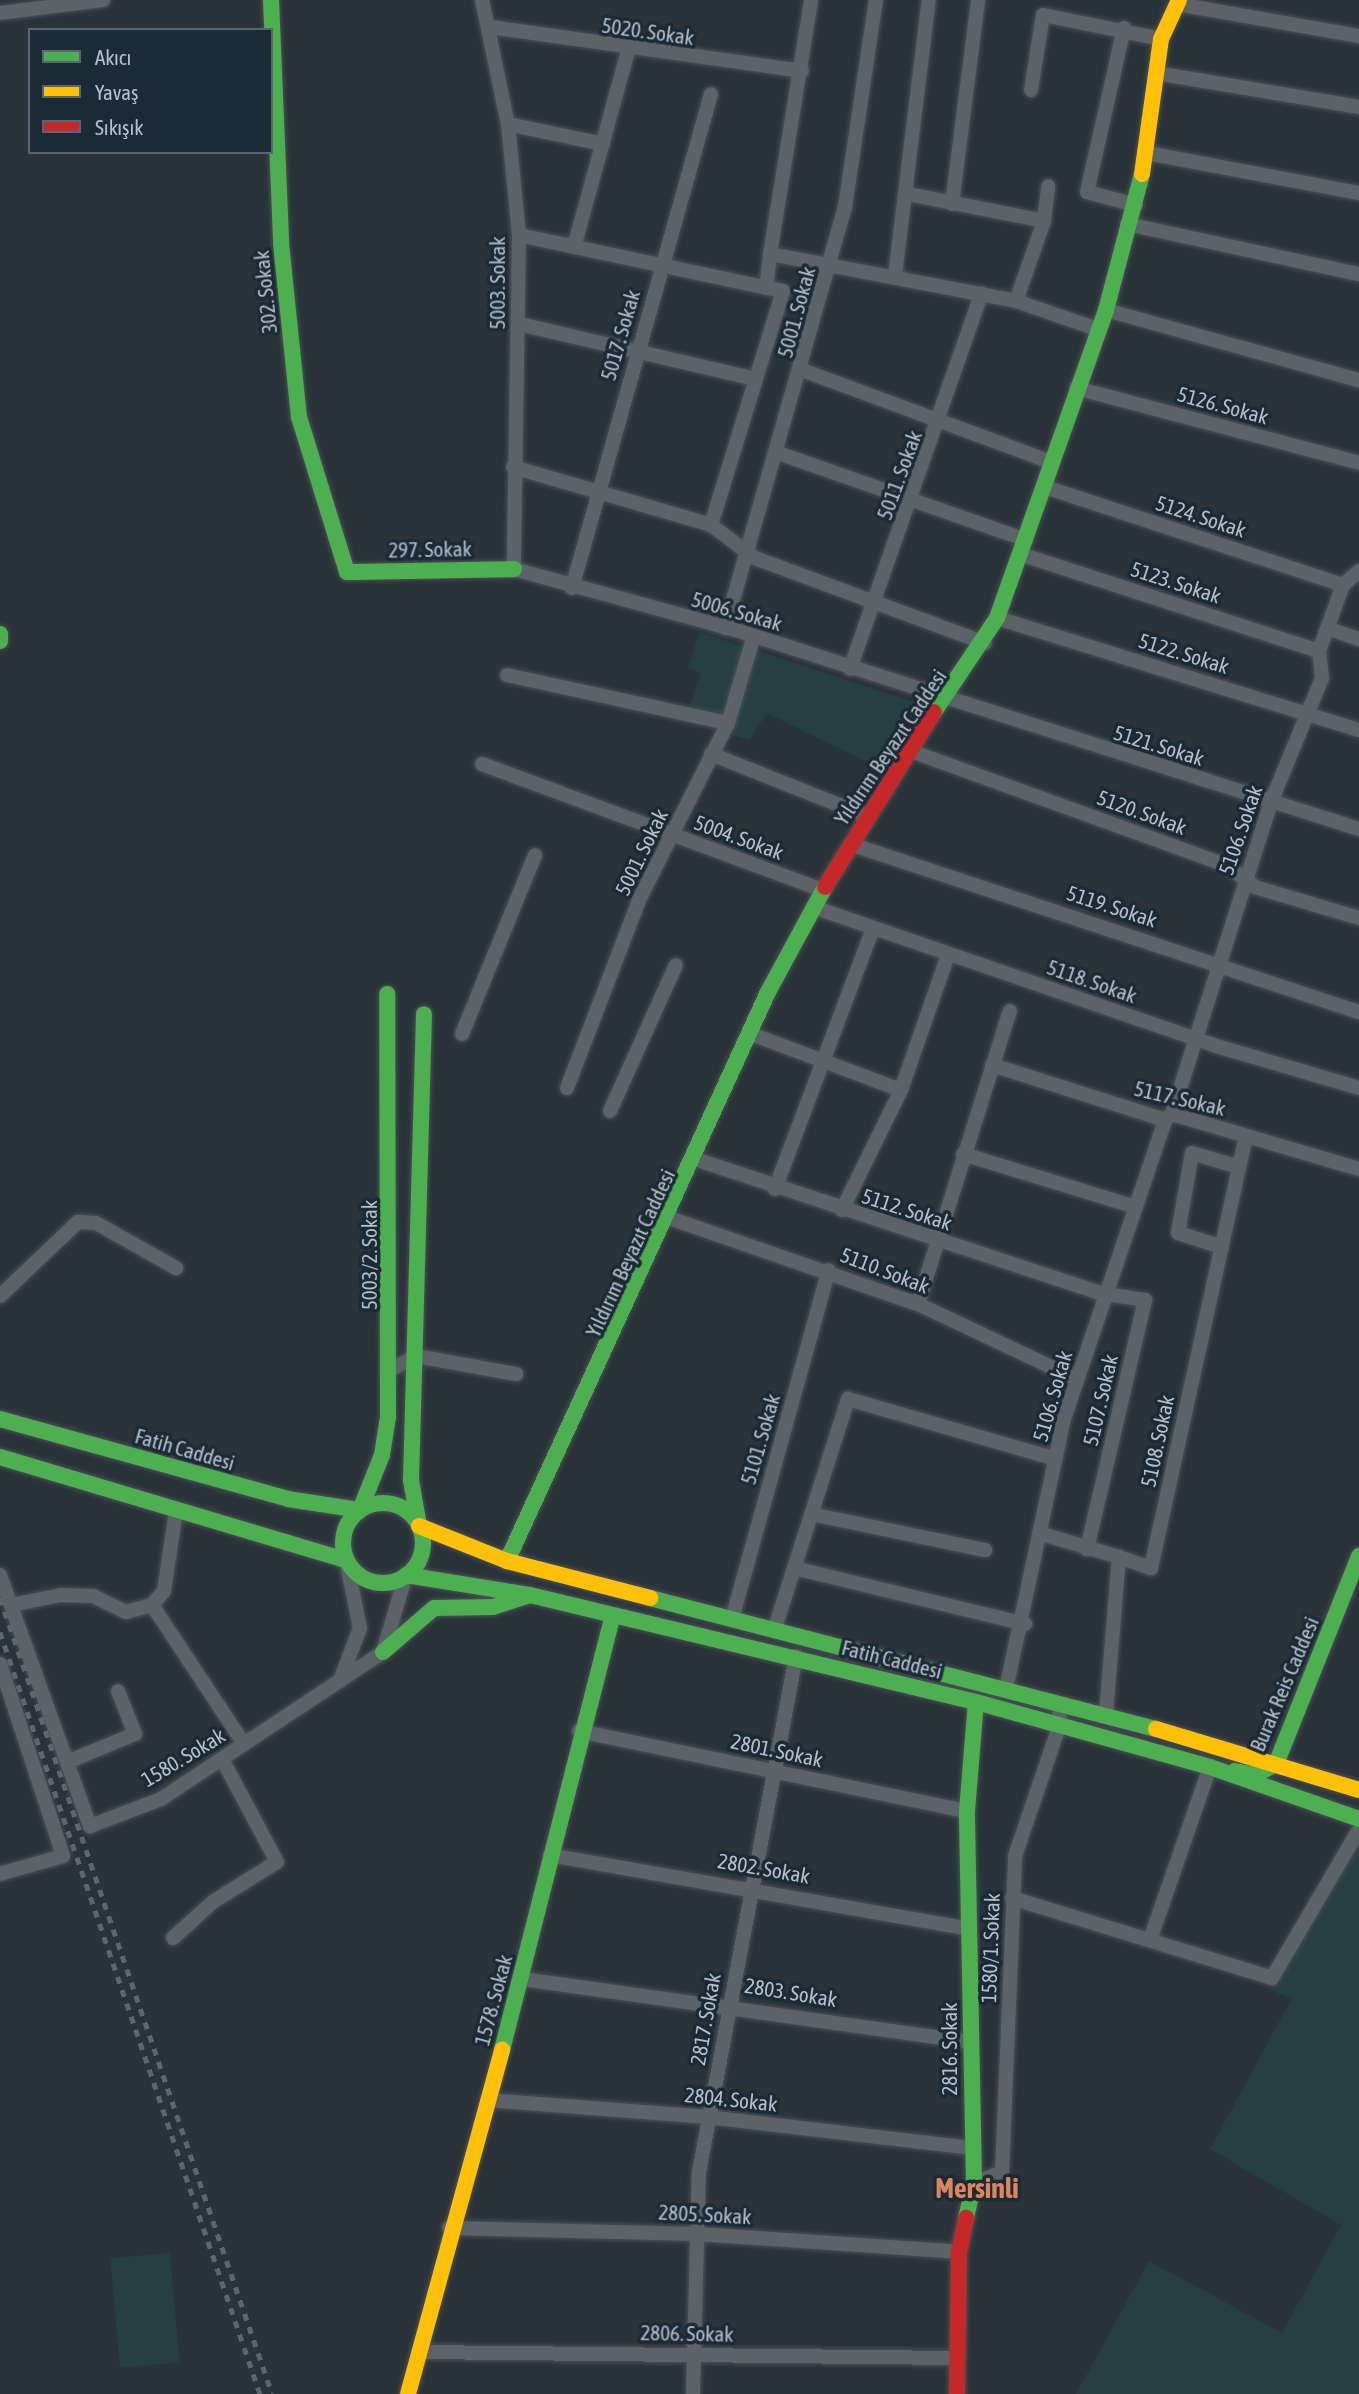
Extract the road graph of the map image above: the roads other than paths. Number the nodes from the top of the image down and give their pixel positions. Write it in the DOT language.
graph roads {
  1 [pos="103,0"];
  2 [pos="271,0"];
  3 [pos="482,0"];
  4 [pos="811,0"];
  5 [pos="876,0"];
  6 [pos="929,0"];
  7 [pos="978,0"];
  8 [pos="1178,2"];
  9 [pos="0,13"];
  10 [pos="490,27"];
  11 [pos="272,28"];
  12 [pos="1124,28"];
  13 [pos="1359,36"];
  14 [pos="1161,39"];
  15 [pos="273,49"];
  16 [pos="628,51"];
  17 [pos="802,71"];
  18 [pos="1156,73"];
  19 [pos="1031,90"];
  20 [pos="711,94"];
  21 [pos="1359,107"];
  22 [pos="508,124"];
  23 [pos="603,144"];
  24 [pos="1147,153"];
  25 [pos="1048,186"];
  26 [pos="1359,193"];
  27 [pos="908,194"];
  28 [pos="952,204"];
  29 [pos="1136,205"];
  30 [pos="1044,221"];
  31 [pos="1127,224"];
  32 [pos="519,235"];
  33 [pos="573,247"];
  34 [pos="770,254"];
  35 [pos="831,264"];
  36 [pos="662,267"];
  37 [pos="1359,274"];
  38 [pos="895,275"];
  39 [pos="766,288"];
  40 [pos="982,293"];
  41 [pos="1016,300"];
  42 [pos="1105,310"];
  43 [pos="519,324"];
  44 [pos="1097,329"];
  45 [pos="637,351"];
  46 [pos="802,370"];
  47 [pos="756,379"];
  48 [pos="1359,380"];
  49 [pos="1076,387"];
  50 [pos="943,418"];
  51 [pos="778,453"];
  52 [pos="1051,462"];
  53 [pos="1359,463"];
  54 [pos="513,467"];
  55 [pos="1045,487"];
  56 [pos="596,494"];
  57 [pos="911,500"];
  58 [pos="711,525"];
  59 [pos="1023,547"];
  60 [pos="749,548"];
  61 [pos="514,569"];
  62 [pos="1359,571"];
  63 [pos="347,572"];
  64 [pos="1343,585"];
  65 [pos="572,588"];
  66 [pos="876,598"];
  67 [pos="997,618"];
  68 [pos="725,628"];
  69 [pos="1327,628"];
  70 [pos="754,636"];
  71 [pos="1359,639"];
  72 [pos="985,643"];
  73 [pos="1319,651"];
  74 [pos="850,669"];
  75 [pos="507,675"];
  76 [pos="946,701"];
  77 [pos="1309,713"];
  78 [pos="728,723"];
  79 [pos="1359,730"];
  80 [pos="908,750"];
  81 [pos="711,754"];
  82 [pos="482,764"];
  83 [pos="1271,802"];
  84 [pos="864,816"];
  85 [pos="1359,829"];
  86 [pos="672,835"];
  87 [pos="850,844"];
  88 [pos="535,855"];
  89 [pos="1245,880"];
  90 [pos="823,890"];
  91 [pos="813,907"];
  92 [pos="1359,918"];
  93 [pos="873,928"];
  94 [pos="948,955"];
  95 [pos="1220,964"];
  96 [pos="676,965"];
  97 [pos="387,995"];
  98 [pos="1010,1011"];
  99 [pos="1359,1012"];
  100 [pos="424,1014"];
  101 [pos="462,1034"];
  102 [pos="751,1034"];
  103 [pos="1192,1037"];
  104 [pos="824,1061"];
  105 [pos="992,1065"];
  106 [pos="567,1088"];
  107 [pos="1359,1088"];
  108 [pos="901,1090"];
  109 [pos="610,1111"];
  110 [pos="1169,1117"];
  111 [pos="1247,1136"];
  112 [pos="963,1154"];
  113 [pos="695,1159"];
  114 [pos="1239,1167"];
  115 [pos="1359,1170"];
  116 [pos="775,1189"];
  117 [pos="1135,1207"];
  118 [pos="842,1210"];
  119 [pos="670,1218"];
  120 [pos="937,1241"];
  121 [pos="1222,1247"];
  122 [pos="176,1268"];
  123 [pos="829,1270"];
  124 [pos="1107,1293"];
  125 [pos="0,1296"];
  126 [pos="918,1304"];
  127 [pos="416,1356"];
  128 [pos="390,1370"];
  129 [pos="516,1374"];
  130 [pos="1077,1379"];
  131 [pos="0,1419"];
  132 [pos="0,1457"];
  133 [pos="1056,1459"];
  134 [pos="360,1510"];
  135 [pos="176,1511"];
  136 [pos="811,1514"];
  137 [pos="419,1526"];
  138 [pos="1039,1533"];
  139 [pos="1087,1549"];
  140 [pos="985,1550"];
  141 [pos="1359,1556"];
  142 [pos="1119,1557"];
  143 [pos="346,1560"];
  144 [pos="507,1561"];
  145 [pos="794,1568"];
  146 [pos="0,1575"];
  147 [pos="406,1575"];
  148 [pos="530,1595"];
  149 [pos="11,1605"];
  150 [pos="152,1605"];
  151 [pos="613,1616"];
  152 [pos="732,1619"];
  153 [pos="1025,1624"];
  154 [pos="774,1631"];
  155 [pos="383,1652"];
  156 [pos="796,1656"];
  157 [pos="0,1664"];
  158 [pos="338,1685"];
  159 [pos="1006,1689"];
  160 [pos="118,1691"];
  161 [pos="976,1702"];
  162 [pos="1059,1703"];
  163 [pos="1106,1714"];
  164 [pos="1060,1724"];
  165 [pos="579,1731"];
  166 [pos="244,1744"];
  167 [pos="222,1759"];
  168 [pos="67,1762"];
  169 [pos="1276,1764"];
  170 [pos="1210,1767"];
  171 [pos="771,1770"];
  172 [pos="1359,1790"];
  173 [pos="967,1811"];
  174 [pos="1359,1819"];
  175 [pos="1359,1830"];
  176 [pos="550,1855"];
  177 [pos="0,1874"];
  178 [pos="750,1886"];
  179 [pos="1012,1898"];
  180 [pos="970,1929"];
  181 [pos="173,1938"];
  182 [pos="1150,1940"];
  183 [pos="522,1979"];
  184 [pos="729,2004"];
  185 [pos="970,2042"];
  186 [pos="487,2100"];
  187 [pos="709,2117"];
  188 [pos="970,2148"];
  189 [pos="974,2183"];
  190 [pos="449,2228"];
  191 [pos="698,2234"];
  192 [pos="959,2252"];
  193 [pos="419,2353"];
  194 [pos="693,2354"];
  195 [pos="956,2358"];
  196 [pos="408,2394"];
  197 [pos="693,2394"];
  198 [pos="957,2394"];
  1 -- 9 [label="street"];
  2 -- 11 [label="main road, 302. Sokak"];
  3 -- 10 [label="street, 5003. Sokak"];
  4 -- 17 [label="street"];
  5 -- 35 [label="street, 5001. Sokak"];
  6 -- 27 [label="street"];
  7 -- 28 [label="street"];
  8 -- 13 [label="street"];
  8 -- 14 [label="main road, Yıldırım Beyazıt Caddesi"];
  10 -- 16 [label="street, 5020. Sokak"];
  10 -- 22 [label="street, 5003. Sokak"];
  12 -- 14 [label="street"];
  12 -- 19 [label="street"];
  12 -- 29 [label="street"];
  14 -- 18 [label="main road, Yıldırım Beyazıt Caddesi"];
  15 -- 63 [label="main road, 302. Sokak"];
  16 -- 17 [label="street, 5020. Sokak"];
  16 -- 23 [label="street"];
  17 -- 34 [label="street"];
  18 -- 21 [label="street"];
  18 -- 24 [label="main road, Yıldırım Beyazıt Caddesi"];
  20 -- 36 [label="street, 5017. Sokak"];
  22 -- 23 [label="street"];
  22 -- 32 [label="street, 5003. Sokak"];
  23 -- 33 [label="street"];
  24 -- 26 [label="street"];
  24 -- 29 [label="main road, Yıldırım Beyazıt Caddesi"];
  25 -- 30 [label="street"];
  27 -- 28 [label="street"];
  27 -- 38 [label="street"];
  28 -- 30 [label="street"];
  29 -- 31 [label="main road, Yıldırım Beyazıt Caddesi"];
  30 -- 41 [label="street"];
  31 -- 37 [label="street"];
  31 -- 42 [label="main road, Yıldırım Beyazıt Caddesi"];
  32 -- 33 [label="street"];
  32 -- 43 [label="street, 5003. Sokak"];
  33 -- 36 [label="street"];
  34 -- 35 [label="street"];
  34 -- 39 [label="street"];
  35 -- 38 [label="street"];
  35 -- 46 [label="street, 5001. Sokak"];
  36 -- 39 [label="street"];
  36 -- 45 [label="street, 5017. Sokak"];
  38 -- 40 [label="street"];
  39 -- 47 [label="street"];
  40 -- 41 [label="street"];
  40 -- 50 [label="street, 5011. Sokak"];
  41 -- 44 [label="street"];
  42 -- 44 [label="main road, Yıldırım Beyazıt Caddesi"];
  42 -- 48 [label="street"];
  43 -- 45 [label="street"];
  43 -- 54 [label="street, 5003. Sokak"];
  44 -- 49 [label="main road, Yıldırım Beyazıt Caddesi"];
  45 -- 47 [label="street"];
  45 -- 56 [label="street, 5017. Sokak"];
  46 -- 50 [label="street"];
  46 -- 51 [label="street, 5001. Sokak"];
  47 -- 58 [label="street"];
  49 -- 52 [label="main road, Yıldırım Beyazıt Caddesi"];
  49 -- 53 [label="street, 5126. Sokak"];
  50 -- 52 [label="street"];
  50 -- 57 [label="street, 5011. Sokak"];
  51 -- 57 [label="street, 5123. Sokak"];
  51 -- 60 [label="street, 5001. Sokak"];
  52 -- 55 [label="main road, Yıldırım Beyazıt Caddesi"];
  54 -- 56 [label="street"];
  54 -- 61 [label="street, 5003. Sokak"];
  55 -- 59 [label="main road, Yıldırım Beyazıt Caddesi"];
  55 -- 64 [label="street, 5124. Sokak"];
  56 -- 58 [label="street"];
  56 -- 65 [label="street, 5017. Sokak"];
  57 -- 59 [label="street, 5123. Sokak"];
  57 -- 66 [label="street, 5011. Sokak"];
  58 -- 60 [label="street"];
  59 -- 67 [label="main road, Yıldırım Beyazıt Caddesi"];
  59 -- 73 [label="street, 5123. Sokak"];
  60 -- 66 [label="street"];
  60 -- 68 [label="street, 5001. Sokak"];
  61 -- 63 [label="main road, 297. Sokak"];
  61 -- 65 [label="street, 5006. Sokak"];
  62 -- 64 [label="street, 5106. Sokak"];
  64 -- 69 [label="street, 5106. Sokak"];
  65 -- 68 [label="street, 5006. Sokak"];
  66 -- 72 [label="street"];
  66 -- 74 [label="street, 5011. Sokak"];
  67 -- 72 [label="main road, Yıldırım Beyazıt Caddesi"];
  67 -- 77 [label="street, 5122. Sokak"];
  68 -- 70 [label="street, 5006. Sokak"];
  69 -- 71 [label="street"];
  69 -- 73 [label="street, 5106. Sokak"];
  70 -- 74 [label="street, 5006. Sokak"];
  70 -- 78 [label="street, 5001. Sokak"];
  72 -- 76 [label="main road, Yıldırım Beyazıt Caddesi"];
  73 -- 77 [label="street, 5106. Sokak"];
  74 -- 76 [label="street, 5006. Sokak"];
  75 -- 78 [label="street"];
  76 -- 80 [label="main road, Yıldırım Beyazıt Caddesi"];
  76 -- 83 [label="street, 5121. Sokak"];
  77 -- 79 [label="street, 5122. Sokak"];
  77 -- 83 [label="street, 5106. Sokak"];
  78 -- 81 [label="street, 5001. Sokak"];
  80 -- 84 [label="main road, Yıldırım Beyazıt Caddesi"];
  80 -- 89 [label="street, 5120. Sokak"];
  81 -- 84 [label="street"];
  81 -- 86 [label="street, 5001. Sokak"];
  82 -- 86 [label="street, 5004. Sokak"];
  83 -- 85 [label="street, 5121. Sokak"];
  83 -- 89 [label="street, 5106. Sokak"];
  84 -- 87 [label="main road, Yıldırım Beyazıt Caddesi"];
  86 -- 90 [label="street, 5004. Sokak"];
  86 -- 106 [label="street, 5001. Sokak"];
  87 -- 90 [label="main road, Yıldırım Beyazıt Caddesi"];
  87 -- 95 [label="street, 5119. Sokak"];
  88 -- 101 [label="street"];
  89 -- 92 [label="street, 5120. Sokak"];
  89 -- 95 [label="street, 5106. Sokak"];
  90 -- 91 [label="main road, Yıldırım Beyazıt Caddesi"];
  91 -- 93 [label="street, 5118. Sokak"];
  91 -- 102 [label="main road, Yıldırım Beyazıt Caddesi"];
  93 -- 94 [label="street, 5118. Sokak"];
  93 -- 104 [label="street"];
  94 -- 103 [label="street, 5118. Sokak"];
  94 -- 108 [label="street"];
  95 -- 99 [label="street, 5119. Sokak"];
  95 -- 103 [label="street, 5106. Sokak"];
  96 -- 109 [label="street"];
  97 -- 128 [label="main road, 5003/2. Sokak"];
  98 -- 105 [label="street"];
  100 -- 127 [label="main road"];
  102 -- 104 [label="street"];
  102 -- 113 [label="main road, Yıldırım Beyazıt Caddesi"];
  103 -- 107 [label="street, 5118. Sokak"];
  103 -- 110 [label="street, 5106. Sokak"];
  104 -- 108 [label="street"];
  104 -- 116 [label="street"];
  105 -- 110 [label="street, 5117. Sokak"];
  105 -- 112 [label="street"];
  108 -- 118 [label="street"];
  110 -- 111 [label="street, 5117. Sokak"];
  110 -- 117 [label="street, 5106. Sokak"];
  111 -- 114 [label="street, 5108. Sokak"];
  111 -- 115 [label="street, 5117. Sokak"];
  112 -- 117 [label="street"];
  112 -- 120 [label="street"];
  113 -- 116 [label="street, 5112. Sokak"];
  113 -- 119 [label="main road, Yıldırım Beyazıt Caddesi"];
  114 -- 121 [label="street, 5108. Sokak"];
  114 -- 121 [label="street"];
  116 -- 118 [label="street, 5112. Sokak"];
  117 -- 124 [label="street, 5106. Sokak"];
  118 -- 120 [label="street, 5112. Sokak"];
  119 -- 123 [label="street, 5110. Sokak"];
  119 -- 144 [label="main road, Yıldırım Beyazıt Caddesi"];
  120 -- 124 [label="street, 5112. Sokak"];
  120 -- 126 [label="street"];
  121 -- 142 [label="street, 5108. Sokak"];
  122 -- 125 [label="street"];
  123 -- 126 [label="street, 5110. Sokak"];
  123 -- 152 [label="street, 5101. Sokak"];
  124 -- 130 [label="street, 5106. Sokak"];
  124 -- 139 [label="street, 5107. Sokak"];
  126 -- 130 [label="street, 5110. Sokak"];
  127 -- 128 [label="street"];
  127 -- 129 [label="street"];
  127 -- 137 [label="main road"];
  128 -- 134 [label="main road, 5003/2. Sokak"];
  130 -- 133 [label="street, 5106. Sokak"];
  131 -- 134 [label="main road, Fatih Caddesi"];
  132 -- 135 [label="main road"];
  133 -- 136 [label="street"];
  133 -- 138 [label="street, 5106. Sokak"];
  134 -- 137 [label="main road"];
  134 -- 143 [label="main road"];
  135 -- 143 [label="main road"];
  135 -- 150 [label="street"];
  136 -- 140 [label="street"];
  136 -- 145 [label="street"];
  137 -- 144 [label="main road, Fatih Caddesi"];
  137 -- 147 [label="main road"];
  138 -- 139 [label="street"];
  138 -- 153 [label="street, 5106. Sokak"];
  139 -- 142 [label="street"];
  141 -- 169 [label="main road, Burak Reis Caddesi"];
  142 -- 163 [label="street"];
  143 -- 147 [label="main road"];
  143 -- 158 [label="street"];
  144 -- 152 [label="main road, Fatih Caddesi"];
  145 -- 153 [label="street"];
  145 -- 154 [label="street"];
  146 -- 149 [label="street, 1580. Sokak"];
  147 -- 148 [label="main road, Fatih Caddesi"];
  147 -- 155 [label="street"];
  148 -- 151 [label="main road, Fatih Caddesi"];
  148 -- 155 [label="main road"];
  149 -- 150 [label="street"];
  149 -- 168 [label="street, 1580. Sokak"];
  150 -- 166 [label="street"];
  151 -- 156 [label="main road, Fatih Caddesi"];
  151 -- 165 [label="main road, 1578. Sokak"];
  152 -- 154 [label="main road, Fatih Caddesi"];
  153 -- 159 [label="street, 5106. Sokak"];
  154 -- 159 [label="main road, Fatih Caddesi"];
  155 -- 158 [label="street, 1580. Sokak"];
  156 -- 161 [label="main road, Fatih Caddesi"];
  156 -- 171 [label="street, 2817. Sokak"];
  157 -- 177 [label="street"];
  158 -- 166 [label="street, 1580. Sokak"];
  159 -- 162 [label="main road, Fatih Caddesi"];
  160 -- 168 [label="street"];
  161 -- 164 [label="main road, Fatih Caddesi"];
  161 -- 173 [label="main road, 2816. Sokak"];
  162 -- 163 [label="main road, Fatih Caddesi"];
  162 -- 164 [label="street, 1580/1. Sokak"];
  163 -- 169 [label="main road, Fatih Caddesi"];
  164 -- 170 [label="main road, Fatih Caddesi"];
  164 -- 179 [label="street, 1580/1. Sokak"];
  165 -- 171 [label="street, 2801. Sokak"];
  165 -- 176 [label="main road, 1578. Sokak"];
  166 -- 167 [label="street, 1580. Sokak"];
  167 -- 168 [label="street, 1580. Sokak"];
  167 -- 181 [label="street"];
  169 -- 170 [label="main road, Burak Reis Caddesi"];
  169 -- 172 [label="main road, Fatih Caddesi"];
  170 -- 174 [label="main road, Fatih Caddesi"];
  170 -- 182 [label="street"];
  171 -- 173 [label="street, 2801. Sokak"];
  171 -- 178 [label="street, 2817. Sokak"];
  173 -- 180 [label="main road, 2816. Sokak"];
  175 -- 182 [label="street"];
  176 -- 178 [label="street, 2802. Sokak"];
  176 -- 183 [label="main road, 1578. Sokak"];
  178 -- 180 [label="street, 2802. Sokak"];
  178 -- 184 [label="street, 2817. Sokak"];
  179 -- 182 [label="street"];
  179 -- 189 [label="street, 1580/1. Sokak"];
  180 -- 185 [label="main road, 2816. Sokak"];
  183 -- 184 [label="street, 2803. Sokak"];
  183 -- 186 [label="main road, 1578. Sokak"];
  184 -- 185 [label="street, 2803. Sokak"];
  184 -- 187 [label="street, 2817. Sokak"];
  185 -- 188 [label="main road, 2816. Sokak"];
  186 -- 187 [label="street, 2804. Sokak"];
  186 -- 190 [label="main road, 1578. Sokak"];
  187 -- 188 [label="street, 2804. Sokak"];
  187 -- 191 [label="street, 2817. Sokak"];
  188 -- 189 [label="main road, 2816. Sokak"];
  189 -- 192 [label="main road, 2816. Sokak"];
  190 -- 191 [label="street, 2805. Sokak"];
  190 -- 193 [label="main road, 1578. Sokak"];
  191 -- 192 [label="street, 2805. Sokak"];
  191 -- 194 [label="street, 2817. Sokak"];
  192 -- 195 [label="main road, 2816. Sokak"];
  193 -- 194 [label="street, 2806. Sokak"];
  193 -- 196 [label="main road, 1578. Sokak"];
  194 -- 195 [label="street, 2806. Sokak"];
  194 -- 197 [label="street, 2817. Sokak"];
  195 -- 198 [label="main road, 2816. Sokak"];
}
